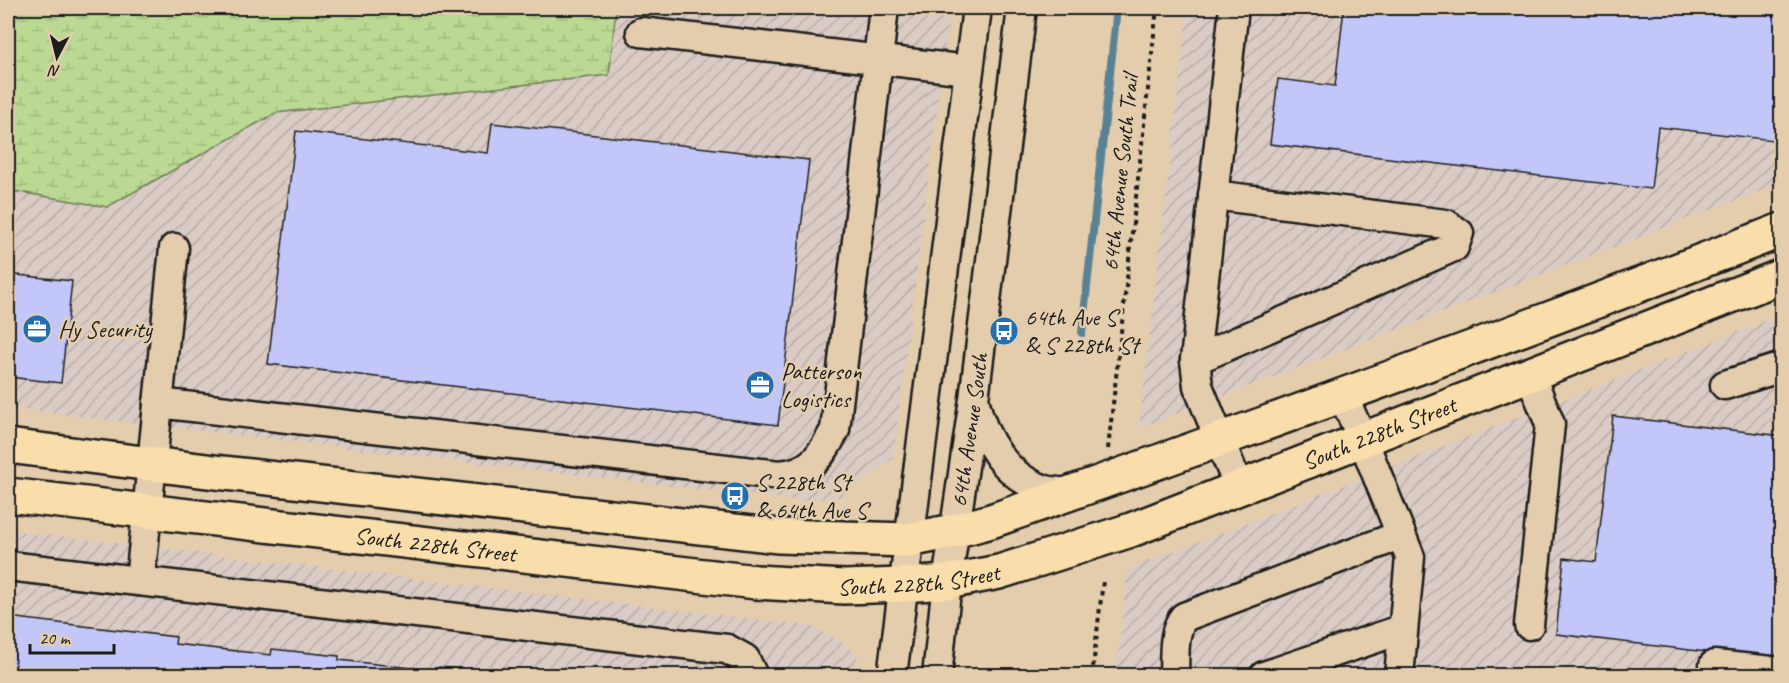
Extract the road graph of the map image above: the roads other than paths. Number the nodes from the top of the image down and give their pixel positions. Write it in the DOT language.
graph roads {
  1 [pos="884,8"];
  2 [pos="977,8"];
  3 [pos="1022,8"];
  4 [pos="1234,8"];
  5 [pos="641,32"];
  6 [pos="878,60"];
  7 [pos="968,70"];
  8 [pos="1213,195"];
  9 [pos="1782,230"];
  10 [pos="174,248"];
  11 [pos="1782,276"];
  12 [pos="1195,360"];
  13 [pos="1782,367"];
  14 [pos="1530,374"];
  15 [pos="1725,385"];
  16 [pos="1342,394"];
  17 [pos="974,399"];
  18 [pos="158,403"];
  19 [pos="1363,440"];
  20 [pos="1218,441"];
  21 [pos="8,446"];
  22 [pos="152,463"];
  23 [pos="1239,488"];
  24 [pos="1069,493"];
  25 [pos="8,495"];
  26 [pos="147,511"];
  27 [pos="954,531"];
  28 [pos="1401,535"];
  29 [pos="908,540"];
  30 [pos="8,566"];
  31 [pos="140,581"];
  32 [pos="947,582"];
  33 [pos="902,585"];
  34 [pos="1529,625"];
  35 [pos="1403,629"];
  36 [pos="1714,665"];
  37 [pos="1782,672"];
  38 [pos="753,675"];
  39 [pos="892,675"];
  40 [pos="937,675"];
  41 [pos="1174,675"];
  42 [pos="1264,675"];
  43 [pos="1399,675"];
  1 -- 6 [label="street"];
  2 -- 7 [label="street, 64th Avenue South"];
  3 -- 17 [label="street, 64th Avenue South"];
  4 -- 8 [label="street"];
  5 -- 6 [label="street"];
  6 -- 7 [label="street"];
  6 -- 18 [label="street"];
  7 -- 29 [label="street, 64th Avenue South"];
  8 -- 12 [label="street"];
  8 -- 12 [label="street"];
  9 -- 16 [label="main road, South 228th Street"];
  10 -- 18 [label="street"];
  11 -- 14 [label="main road, South 228th Street"];
  12 -- 20 [label="street"];
  13 -- 15 [label="street"];
  14 -- 19 [label="main road, South 228th Street"];
  14 -- 34 [label="street"];
  16 -- 19 [label="street"];
  16 -- 20 [label="main road, South 228th Street"];
  17 -- 24 [label="street"];
  17 -- 27 [label="street, 64th Avenue South"];
  18 -- 22 [label="street"];
  19 -- 23 [label="main road, South 228th Street"];
  19 -- 28 [label="street"];
  20 -- 23 [label="street"];
  20 -- 24 [label="main road, South 228th Street"];
  21 -- 22 [label="main road, South 228th Street"];
  22 -- 26 [label="street"];
  22 -- 29 [label="main road, South 228th Street"];
  23 -- 32 [label="main road, South 228th Street"];
  24 -- 27 [label="main road, South 228th Street"];
  25 -- 26 [label="main road, South 228th Street"];
  26 -- 31 [label="street"];
  26 -- 33 [label="main road, South 228th Street"];
  27 -- 29 [label="main road, South 228th Street"];
  27 -- 32 [label="street, 64th Avenue South"];
  28 -- 35 [label="street"];
  28 -- 41 [label="street"];
  29 -- 33 [label="street, 64th Avenue South"];
  30 -- 31 [label="street"];
  31 -- 38 [label="street"];
  32 -- 33 [label="main road, South 228th Street"];
  32 -- 40 [label="street, 64th Avenue South"];
  33 -- 39 [label="street, 64th Avenue South"];
  35 -- 42 [label="street"];
  35 -- 43 [label="street"];
  36 -- 37 [label="street"];
}
